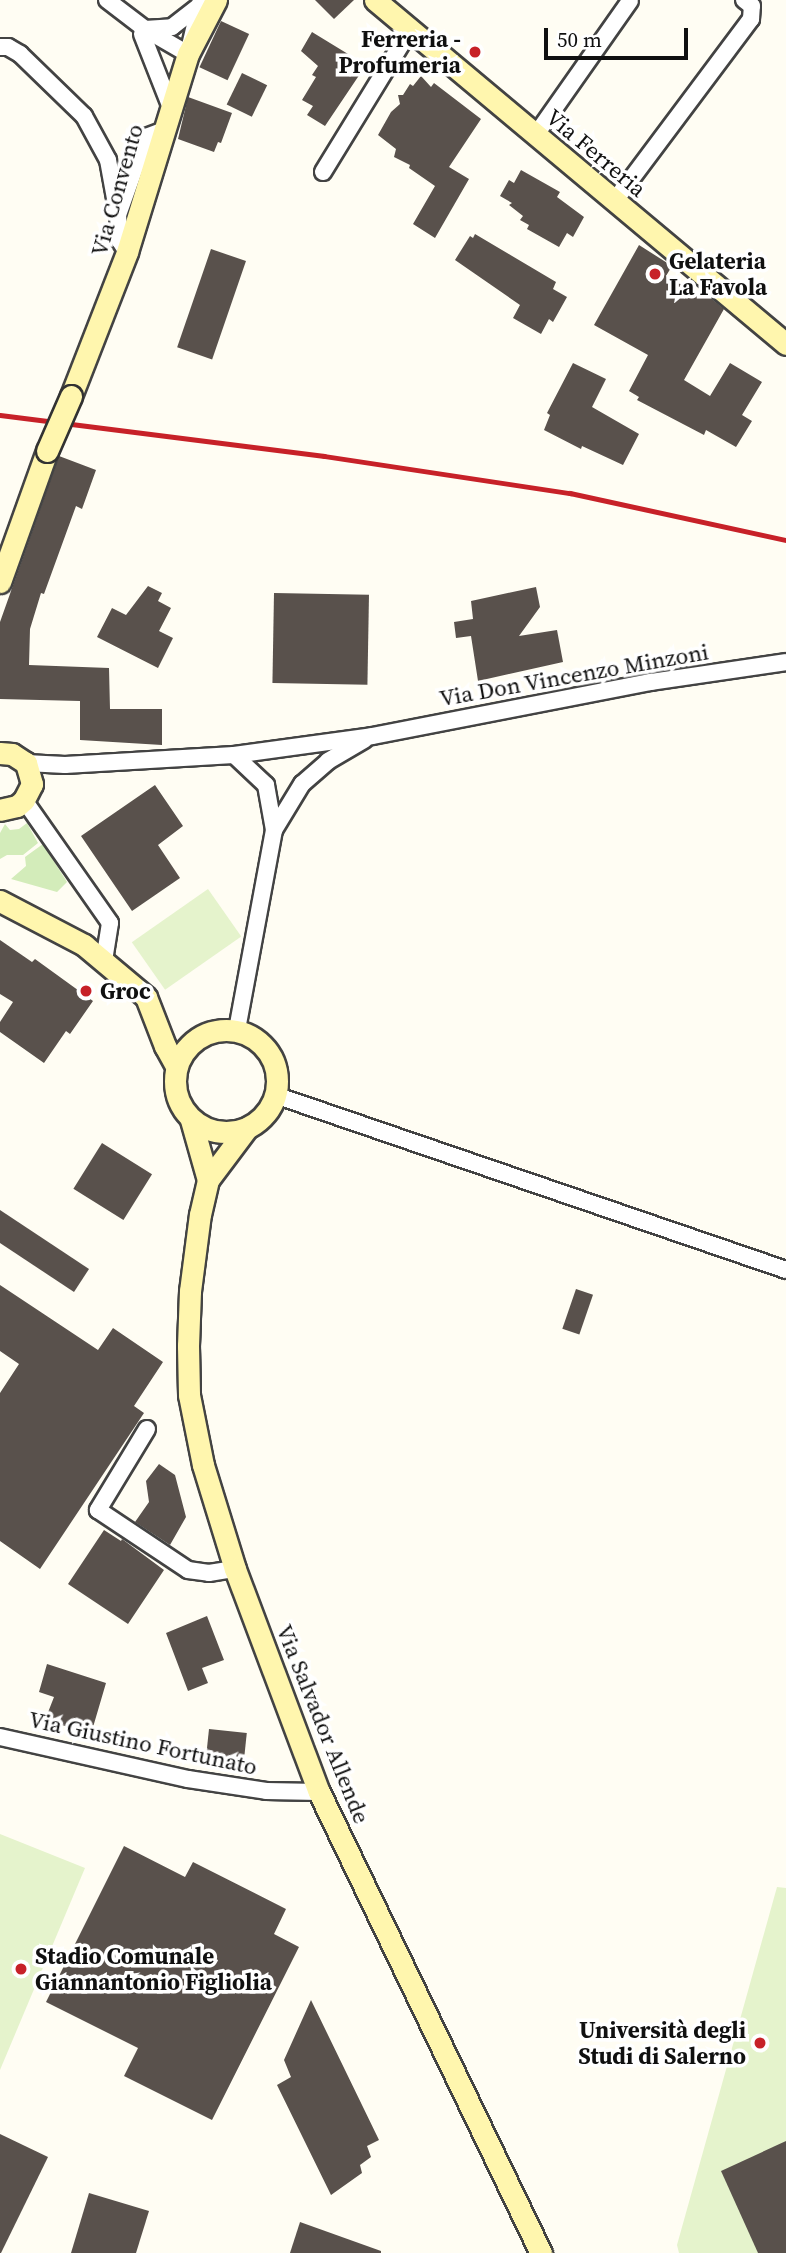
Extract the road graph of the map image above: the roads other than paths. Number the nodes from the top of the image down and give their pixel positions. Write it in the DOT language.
graph roads {
  1 [pos="106,0"];
  2 [pos="630,0"];
  3 [pos="744,0"];
  4 [pos="378,1"];
  5 [pos="206,2"];
  6 [pos="410,30"];
  7 [pos="143,31"];
  8 [pos="0,47"];
  9 [pos="187,56"];
  10 [pos="170,105"];
  11 [pos="162,131"];
  12 [pos="535,136"];
  13 [pos="139,155"];
  14 [pos="110,169"];
  15 [pos="323,172"];
  16 [pos="614,202"];
  17 [pos="118,215"];
  18 [pos="127,252"];
  19 [pos="786,344"];
  20 [pos="0,582"];
  21 [pos="786,662"];
  22 [pos="372,736"];
  23 [pos="1,751"];
  24 [pos="234,755"];
  25 [pos="26,763"];
  26 [pos="65,765"];
  27 [pos="28,792"];
  28 [pos="0,810"];
  29 [pos="274,830"];
  30 [pos="0,901"];
  31 [pos="104,959"];
  32 [pos="237,1030"];
  33 [pos="176,1066"];
  34 [pos="275,1096"];
  35 [pos="191,1119"];
  36 [pos="247,1128"];
  37 [pos="208,1180"];
  38 [pos="786,1270"];
  39 [pos="147,1429"];
  40 [pos="235,1569"];
  41 [pos="0,1737"];
  42 [pos="319,1792"];
  43 [pos="541,2253"];
  1 -- 7 [label="street"];
  2 -- 12 [label="street"];
  3 -- 16 [label="street"];
  4 -- 6 [label="street, Via Ferreria"];
  5 -- 7 [label="street"];
  5 -- 9 [label="street, Via Convento"];
  6 -- 12 [label="street, Via Ferreria"];
  6 -- 15 [label="street"];
  7 -- 9 [label="street"];
  7 -- 10 [label="street"];
  8 -- 14 [label="street"];
  9 -- 10 [label="street, Via Convento"];
  10 -- 11 [label="street, Via Convento"];
  11 -- 13 [label="street"];
  11 -- 18 [label="street, Via Convento"];
  12 -- 16 [label="street, Via Ferreria"];
  13 -- 14 [label="street"];
  13 -- 17 [label="street"];
  14 -- 17 [label="street"];
  16 -- 19 [label="street, Via Ferreria"];
  17 -- 18 [label="street"];
  18 -- 20 [label="street, Via Convento, bridge"];
  21 -- 22 [label="street, Via Don Vincenzo Minzoni"];
  22 -- 24 [label="street, Via Don Vincenzo Minzoni"];
  22 -- 29 [label="street, Via Don Vincenzo Minzoni"];
  23 -- 25 [label="street"];
  24 -- 26 [label="street, Via Don Vincenzo Minzoni"];
  24 -- 29 [label="street"];
  25 -- 26 [label="street, Via Don Vincenzo Minzoni"];
  25 -- 27 [label="street"];
  26 -- 27 [label="street, Via Don Vincenzo Minzoni"];
  27 -- 28 [label="street"];
  27 -- 31 [label="street"];
  29 -- 32 [label="street"];
  30 -- 31 [label="street"];
  31 -- 33 [label="street"];
  32 -- 33 [label="street"];
  32 -- 34 [label="street"];
  33 -- 35 [label="street"];
  34 -- 36 [label="street"];
  34 -- 38 [label="street"];
  35 -- 36 [label="street"];
  35 -- 37 [label="street, Via Salvador Allende"];
  36 -- 37 [label="street, Via Salvador Allende"];
  37 -- 40 [label="street, Via Salvador Allende"];
  39 -- 40 [label="street"];
  40 -- 42 [label="street, Via Salvador Allende"];
  41 -- 42 [label="street, Via Giustino Fortunato"];
  42 -- 43 [label="street, Via Salvador Allende"];
}
